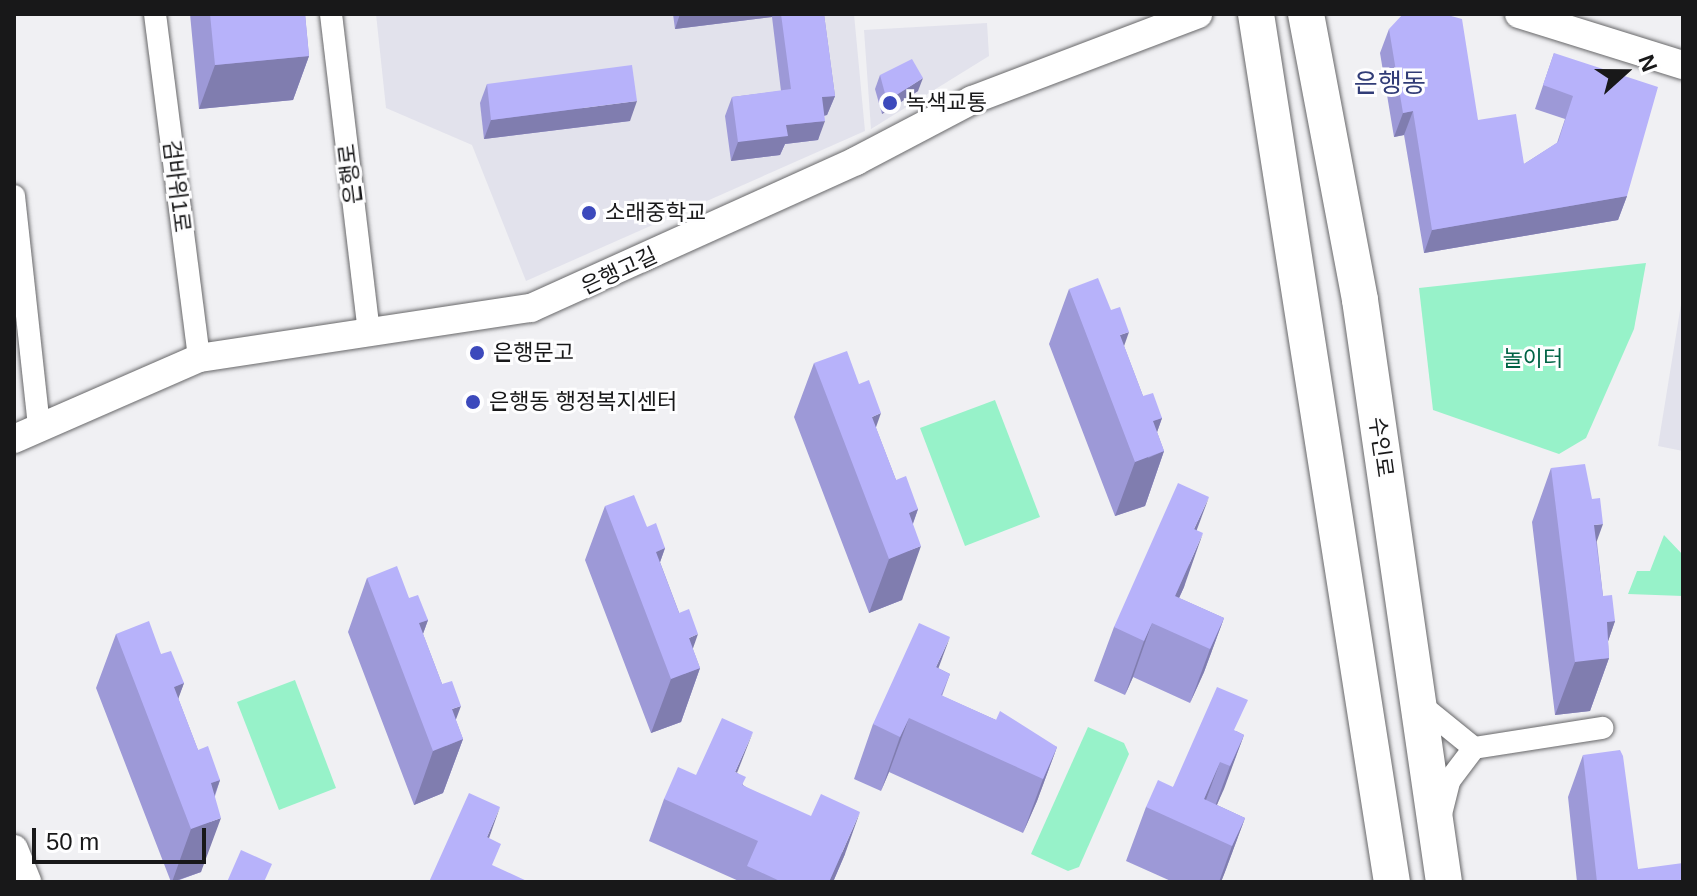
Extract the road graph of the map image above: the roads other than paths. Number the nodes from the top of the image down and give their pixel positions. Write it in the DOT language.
graph roads {
  1 [pos="155,14"];
  2 [pos="331,14"];
  3 [pos="1198,14"];
  4 [pos="1256,14"];
  5 [pos="1306,14"];
  6 [pos="1519,14"];
  7 [pos="1683,65"];
  8 [pos="14,196"];
  9 [pos="369,333"];
  10 [pos="199,358"];
  11 [pos="25,389"];
  12 [pos="26,432"];
  13 [pos="1419,704"];
  14 [pos="1602,728"];
  15 [pos="1474,748"];
  16 [pos="1437,831"];
  17 [pos="14,849"];
  18 [pos="27,882"];
  19 [pos="1392,882"];
  20 [pos="1444,882"];
  1 -- 10 [label="street, 검바위1로"];
  2 -- 9 [label="street, 은행로"];
  3 -- 9 [label="street, 은행고길"];
  4 -- 19 [label="main road"];
  5 -- 13 [label="main road, 수인로"];
  6 -- 7 [label="street"];
  8 -- 11 [label="street"];
  9 -- 10 [label="street, 은행고길"];
  10 -- 12 [label="street, 은행고길"];
  11 -- 12 [label="street"];
  13 -- 15 [label="street"];
  13 -- 16 [label="main road, 수인로"];
  14 -- 15 [label="street"];
  15 -- 16 [label="street"];
  16 -- 20 [label="main road, 수인로"];
  17 -- 18 [label="street"];
}
